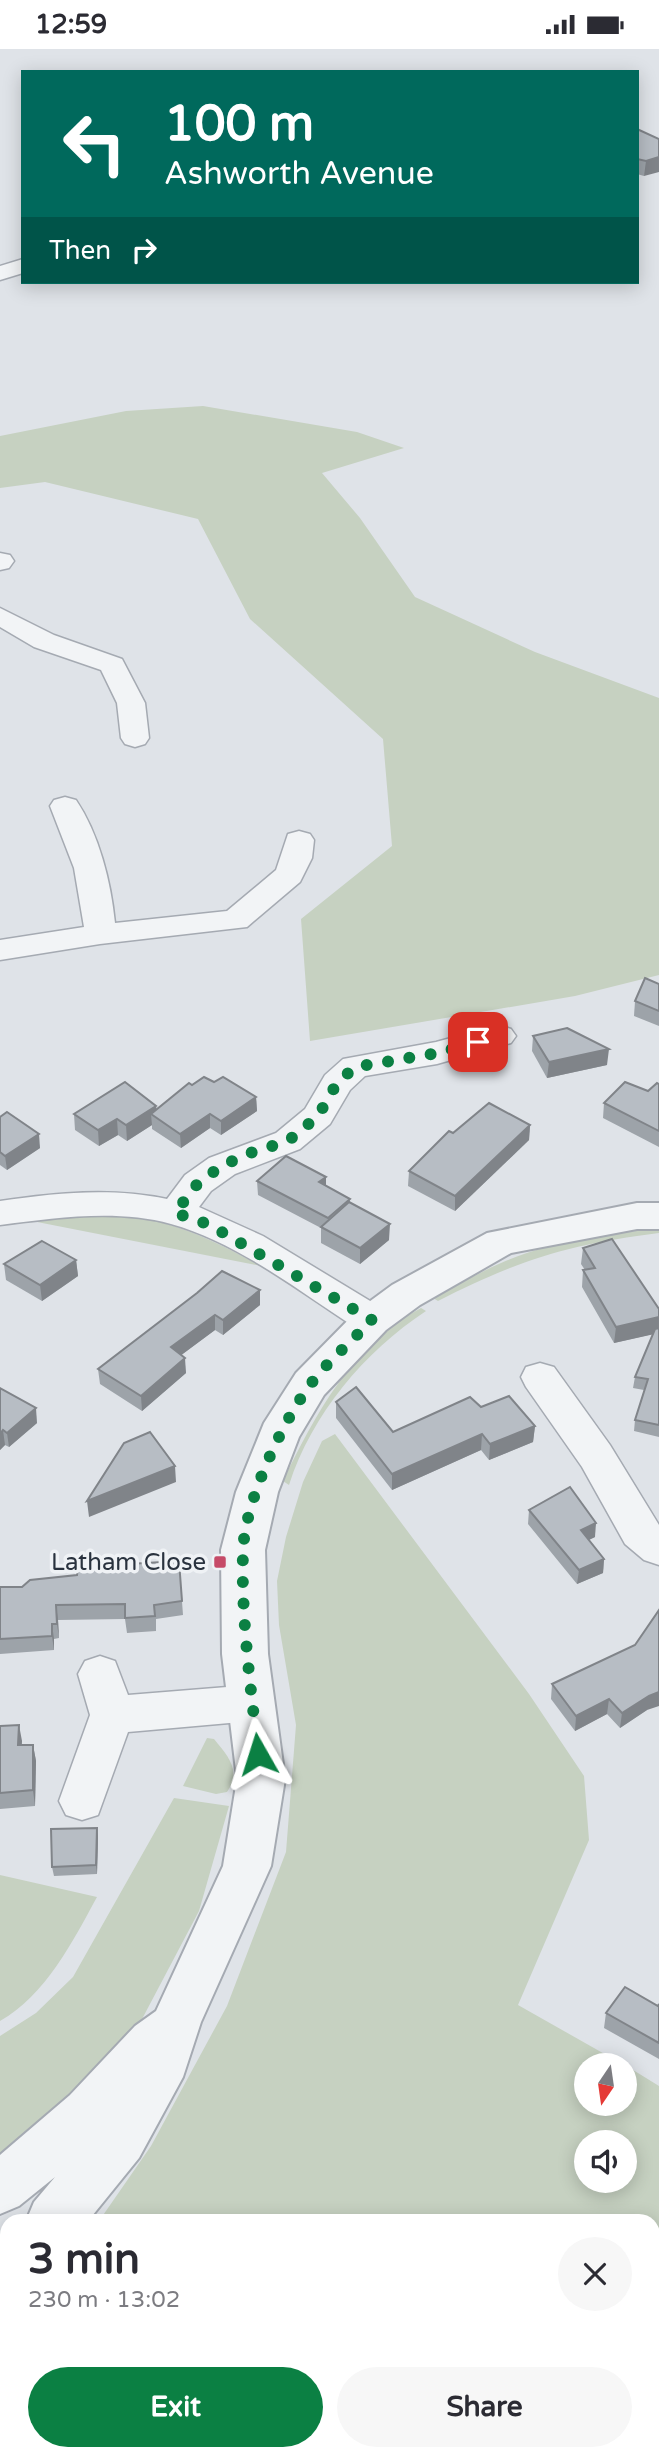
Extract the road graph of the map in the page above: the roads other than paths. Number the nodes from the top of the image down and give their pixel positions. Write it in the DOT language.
graph roads {
  1 [pos="21,266"];
  2 [pos="0,274"];
  3 [pos="0,616"];
  4 [pos="135,738"];
  5 [pos="65,806"];
  6 [pos="299,840"];
  7 [pos="100,934"];
  8 [pos="0,950"];
  9 [pos="499,1036"];
  10 [pos="0,1213"];
  11 [pos="175,1213"];
  12 [pos="659,1216"];
  13 [pos="372,1320"];
  14 [pos="540,1377"];
  15 [pos="659,1549"];
  16 [pos="100,1674"];
  17 [pos="252,1703"];
  18 [pos="111,1715"];
  19 [pos="82,1801"];
  20 [pos="176,2022"];
  21 [pos="0,2188"];
  22 [pos="59,2214"];
  1 -- 2 [label="street"];
  3 -- 4 [label="street"];
  5 -- 7 [label="street"];
  6 -- 7 [label="street"];
  7 -- 8 [label="street"];
  9 -- 11 [label="street"];
  10 -- 11 [label="street"];
  11 -- 13 [label="street"];
  12 -- 13 [label="street"];
  13 -- 17 [label="street"];
  14 -- 15 [label="street"];
  16 -- 18 [label="street"];
  17 -- 18 [label="street"];
  17 -- 20 [label="street"];
  18 -- 19 [label="street"];
  20 -- 21 [label="street"];
  20 -- 22 [label="street"];
}
